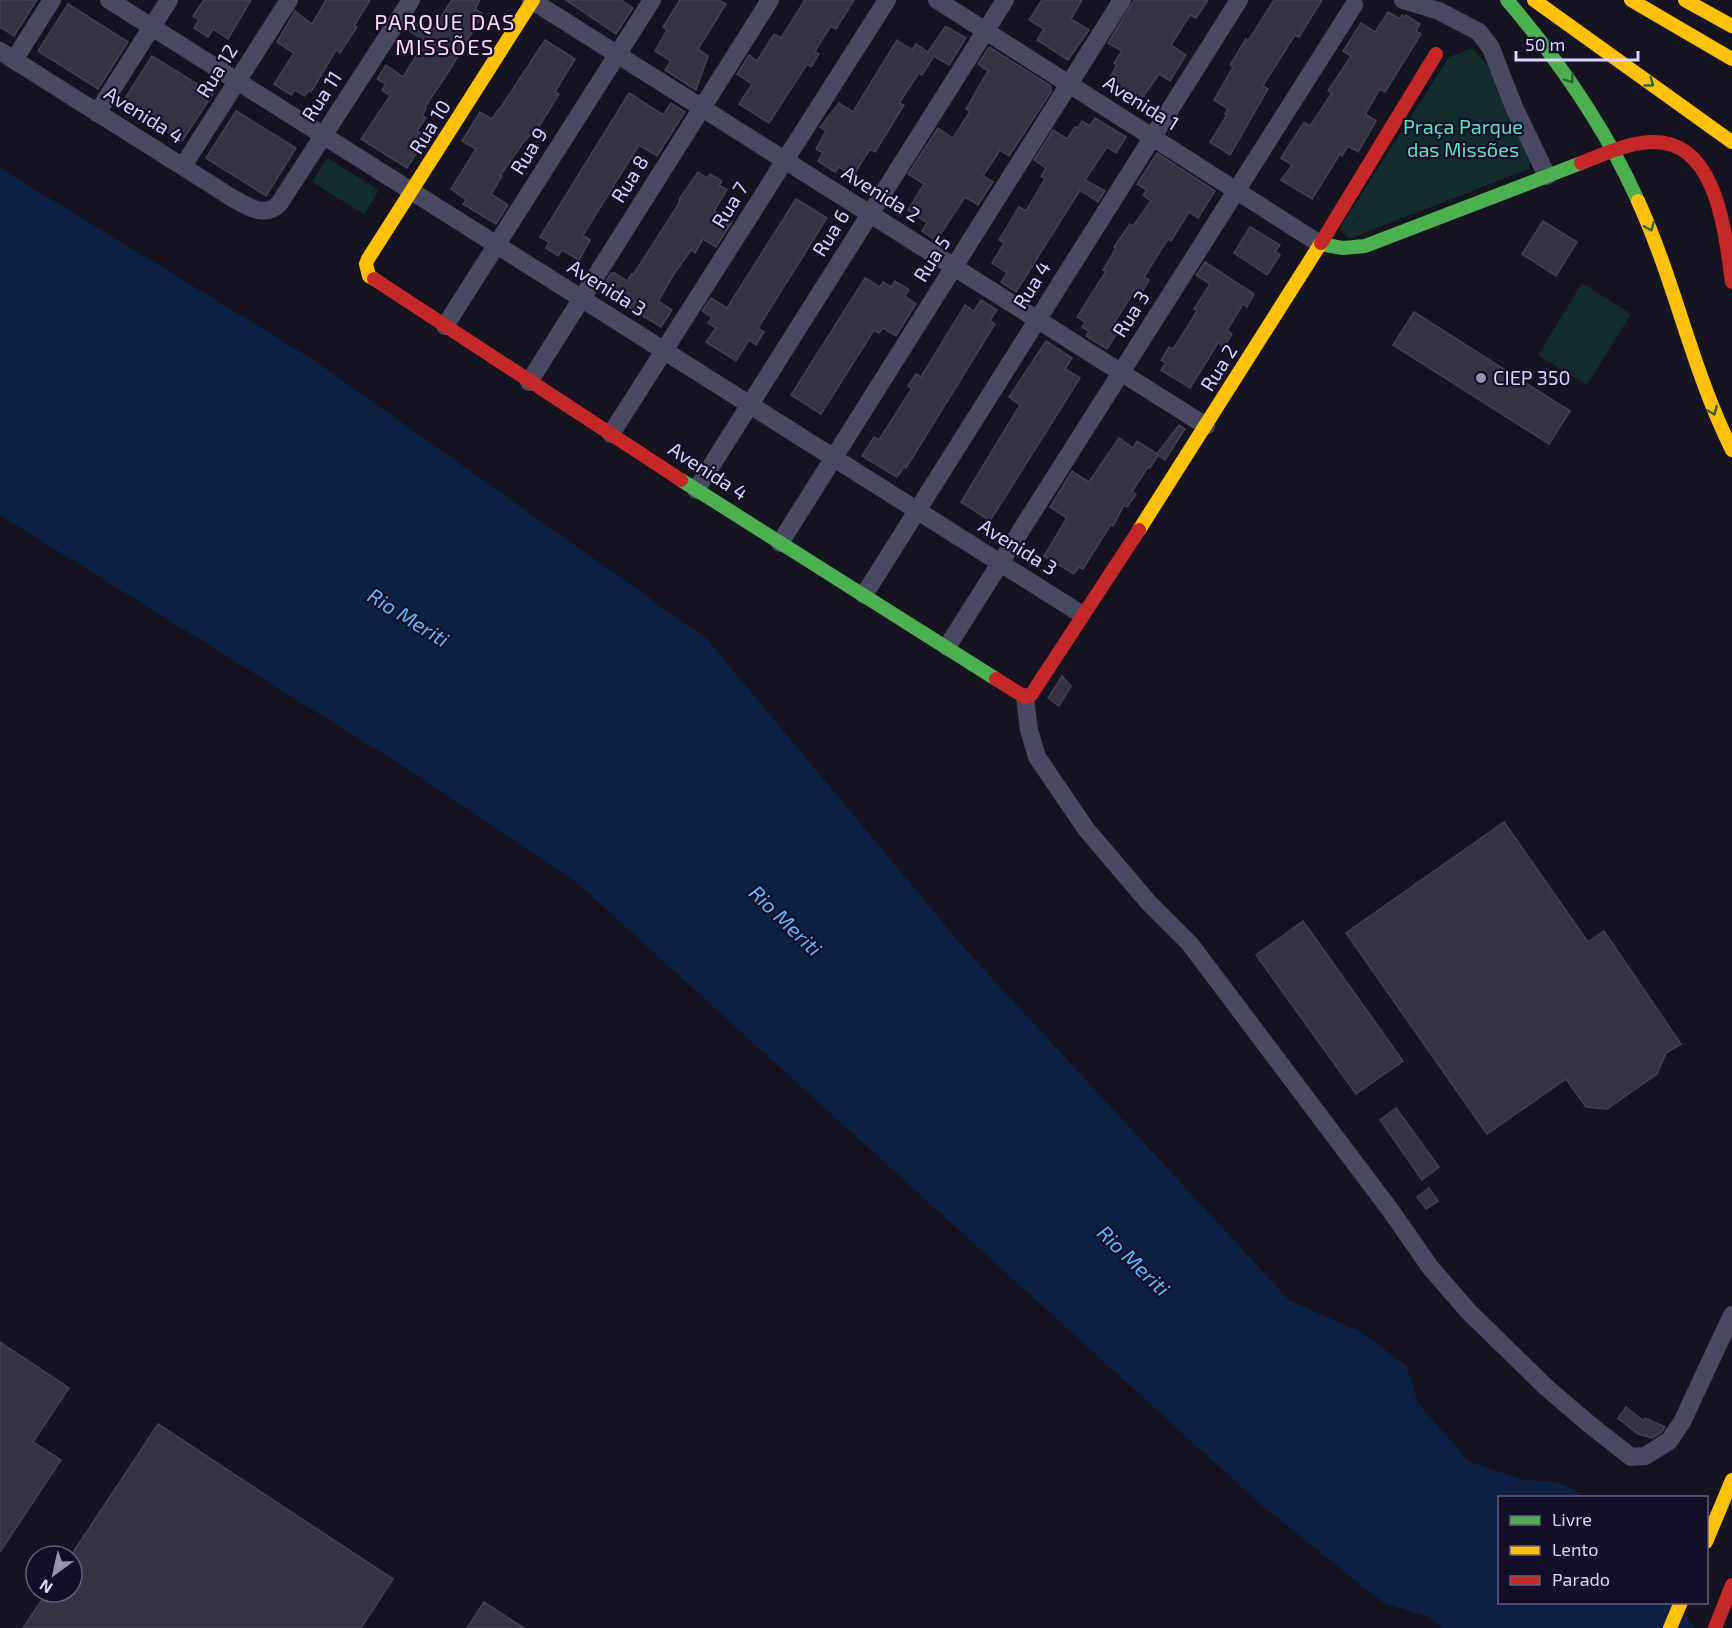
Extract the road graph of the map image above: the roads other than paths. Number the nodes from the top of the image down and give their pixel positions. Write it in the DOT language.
graph roads {
  1 [pos="52,0"];
  2 [pos="109,0"];
  3 [pos="169,0"];
  4 [pos="289,0"];
  5 [pos="411,0"];
  6 [pos="532,0"];
  7 [pos="652,0"];
  8 [pos="770,0"];
  9 [pos="886,0"];
  10 [pos="937,0"];
  11 [pos="1005,0"];
  12 [pos="1122,0"];
  13 [pos="1239,0"];
  14 [pos="1403,0"];
  15 [pos="1507,0"];
  16 [pos="1534,0"];
  17 [pos="1685,0"];
  18 [pos="1633,1"];
  19 [pos="1354,5"];
  20 [pos="152,27"];
  21 [pos="1732,27"];
  22 [pos="985,31"];
  23 [pos="617,54"];
  24 [pos="1436,54"];
  25 [pos="7,55"];
  26 [pos="1732,58"];
  27 [pos="237,81"];
  28 [pos="1069,84"];
  29 [pos="702,108"];
  30 [pos="97,113"];
  31 [pos="323,135"];
  32 [pos="1153,137"];
  33 [pos="1732,142"];
  34 [pos="785,160"];
  35 [pos="183,166"];
  36 [pos="1547,176"];
  37 [pos="412,191"];
  38 [pos="1236,191"];
  39 [pos="267,211"];
  40 [pos="870,214"];
  41 [pos="1320,244"];
  42 [pos="496,245"];
  43 [pos="954,267"];
  44 [pos="369,276"];
  45 [pos="1732,282"];
  46 [pos="582,299"];
  47 [pos="1038,319"];
  48 [pos="445,326"];
  49 [pos="664,350"];
  50 [pos="1121,372"];
  51 [pos="529,382"];
  52 [pos="749,404"];
  53 [pos="1206,426"];
  54 [pos="611,434"];
  55 [pos="1732,450"];
  56 [pos="834,458"];
  57 [pos="696,490"];
  58 [pos="917,510"];
  59 [pos="780,543"];
  60 [pos="1000,563"];
  61 [pos="864,595"];
  62 [pos="1082,614"];
  63 [pos="947,647"];
  64 [pos="1026,697"];
  65 [pos="1732,1315"];
  66 [pos="1730,1466"];
  67 [pos="1732,1480"];
  68 [pos="1721,1508"];
  69 [pos="1708,1540"];
  70 [pos="1732,1585"];
  71 [pos="1680,1604"];
  72 [pos="1670,1628"];
  73 [pos="1715,1628"];
  1 -- 25 [label="street"];
  2 -- 20 [label="street, Avenida 3"];
  3 -- 20 [label="street"];
  4 -- 27 [label="street, Rua 12"];
  5 -- 31 [label="street, Rua 11"];
  6 -- 23 [label="street, Avenida 2"];
  6 -- 37 [label="main road, Rua 10"];
  7 -- 23 [label="street, Rua 9"];
  8 -- 29 [label="street, Rua 8"];
  9 -- 34 [label="street, Rua 7"];
  10 -- 22 [label="street, Avenida 1"];
  11 -- 22 [label="street, Rua 6"];
  12 -- 28 [label="street, Rua 5"];
  13 -- 32 [label="street, Rua 4"];
  14 -- 36 [label="street"];
  15 -- 55 [label="main road, one-way"];
  16 -- 33 [label="main road, one-way"];
  17 -- 21 [label="main road"];
  18 -- 26 [label="main road"];
  19 -- 38 [label="street, Rua 3"];
  20 -- 27 [label="street, Avenida 3"];
  20 -- 30 [label="street"];
  22 -- 28 [label="street, Avenida 1"];
  22 -- 40 [label="street, Rua 6"];
  23 -- 29 [label="street, Avenida 2"];
  23 -- 42 [label="street, Rua 9"];
  24 -- 41 [label="main road, Rua 2"];
  25 -- 30 [label="street, Avenida 4"];
  27 -- 31 [label="street, Avenida 3"];
  27 -- 35 [label="street, Rua 12"];
  28 -- 32 [label="street, Avenida 1"];
  28 -- 43 [label="street, Rua 5"];
  29 -- 34 [label="street, Avenida 2"];
  29 -- 46 [label="street, Rua 8"];
  30 -- 35 [label="street, Avenida 4"];
  31 -- 37 [label="street, Avenida 3"];
  31 -- 39 [label="street, Rua 11"];
  32 -- 38 [label="street, Avenida 1"];
  32 -- 47 [label="street, Rua 4"];
  34 -- 40 [label="street, Avenida 2"];
  34 -- 49 [label="street, Rua 7"];
  35 -- 39 [label="street, Avenida 4"];
  36 -- 41 [label="main road"];
  36 -- 45 [label="main road"];
  37 -- 42 [label="street, Avenida 3"];
  37 -- 44 [label="main road, Rua 10"];
  38 -- 41 [label="street, Avenida 1"];
  38 -- 50 [label="street, Rua 3"];
  40 -- 43 [label="street, Avenida 2"];
  40 -- 52 [label="street, Rua 6"];
  41 -- 53 [label="main road, Rua 2"];
  42 -- 46 [label="street, Avenida 3"];
  42 -- 48 [label="street, Rua 9"];
  43 -- 47 [label="street, Avenida 2"];
  43 -- 56 [label="street, Rua 5"];
  44 -- 48 [label="main road, Avenida 4"];
  46 -- 49 [label="street, Avenida 3"];
  46 -- 51 [label="street, Rua 8"];
  47 -- 50 [label="street, Avenida 2"];
  47 -- 58 [label="street, Rua 4"];
  48 -- 51 [label="main road, Avenida 4"];
  49 -- 52 [label="street, Avenida 3"];
  49 -- 54 [label="street, Rua 7"];
  50 -- 53 [label="street, Avenida 2"];
  50 -- 60 [label="street, Rua 3"];
  51 -- 54 [label="main road, Avenida 4"];
  52 -- 56 [label="street, Avenida 3"];
  52 -- 57 [label="street, Rua 6"];
  53 -- 62 [label="main road, Rua 2"];
  54 -- 57 [label="main road, Avenida 4"];
  56 -- 58 [label="street, Avenida 3"];
  56 -- 59 [label="street, Rua 5"];
  57 -- 59 [label="main road, Avenida 4"];
  58 -- 60 [label="street, Avenida 3"];
  58 -- 61 [label="street, Rua 4"];
  59 -- 61 [label="main road, Avenida 4"];
  60 -- 62 [label="street, Avenida 3"];
  60 -- 63 [label="street, Rua 3"];
  61 -- 63 [label="main road, Avenida 4"];
  62 -- 64 [label="main road, Rua 2"];
  63 -- 64 [label="main road, Avenida 4"];
  64 -- 65 [label="street"];
  66 -- 68 [label="main road"];
  67 -- 68 [label="main road"];
  68 -- 69 [label="main road"];
  70 -- 73 [label="main road"];
  71 -- 72 [label="main road"];
}
